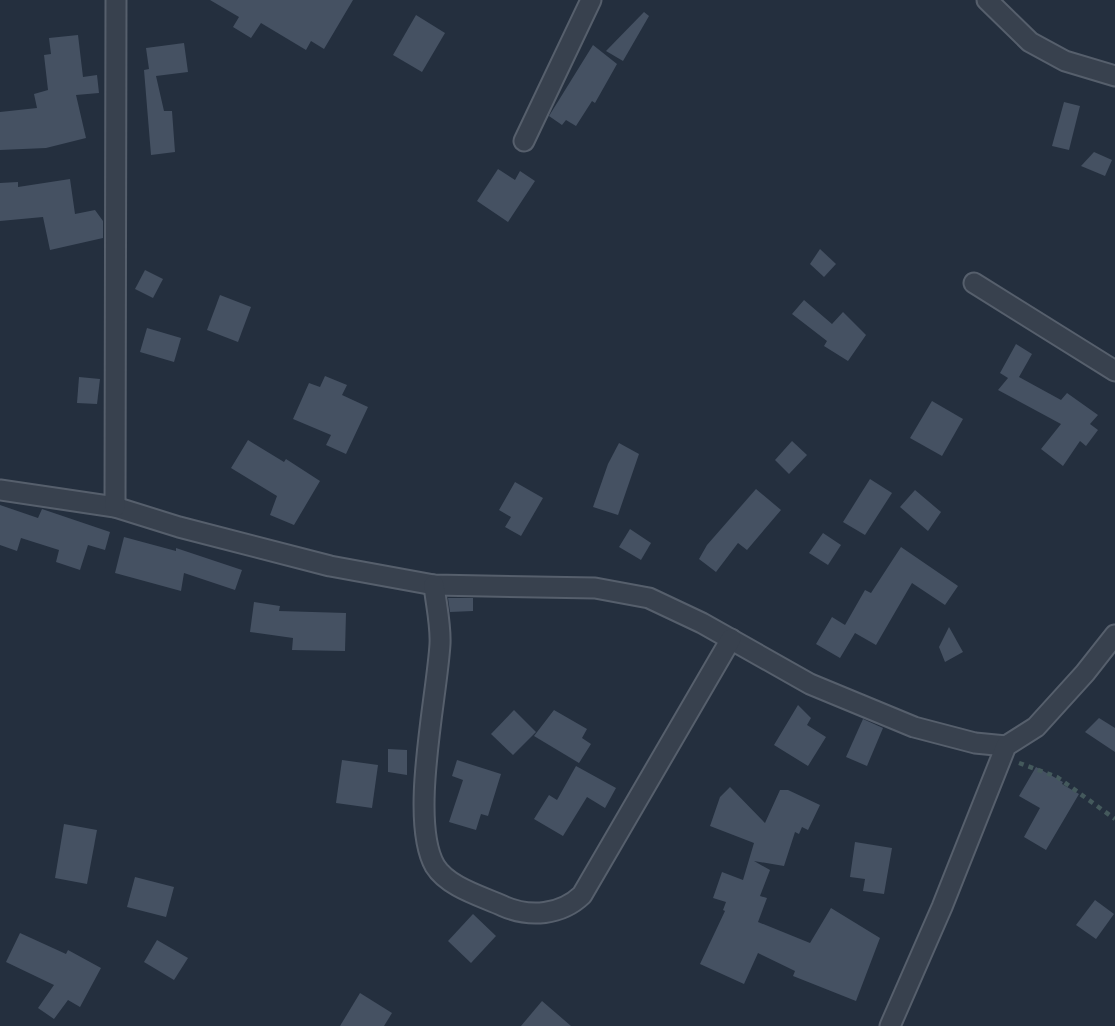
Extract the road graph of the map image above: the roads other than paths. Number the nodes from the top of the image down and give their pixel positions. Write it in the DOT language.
graph roads {
  1 [pos="116,0"];
  2 [pos="591,0"];
  3 [pos="987,0"];
  4 [pos="1115,76"];
  5 [pos="524,141"];
  6 [pos="974,283"];
  7 [pos="1115,371"];
  8 [pos="0,490"];
  9 [pos="115,507"];
  10 [pos="434,585"];
  11 [pos="1115,635"];
  12 [pos="731,639"];
  13 [pos="1003,752"];
  14 [pos="890,1026"];
  1 -- 9 [label="street"];
  2 -- 5 [label="street"];
  3 -- 4 [label="street"];
  6 -- 7 [label="street"];
  8 -- 9 [label="street"];
  9 -- 10 [label="street"];
  10 -- 12 [label="street"];
  10 -- 12 [label="street"];
  11 -- 13 [label="street"];
  12 -- 13 [label="street"];
  13 -- 14 [label="street"];
}
